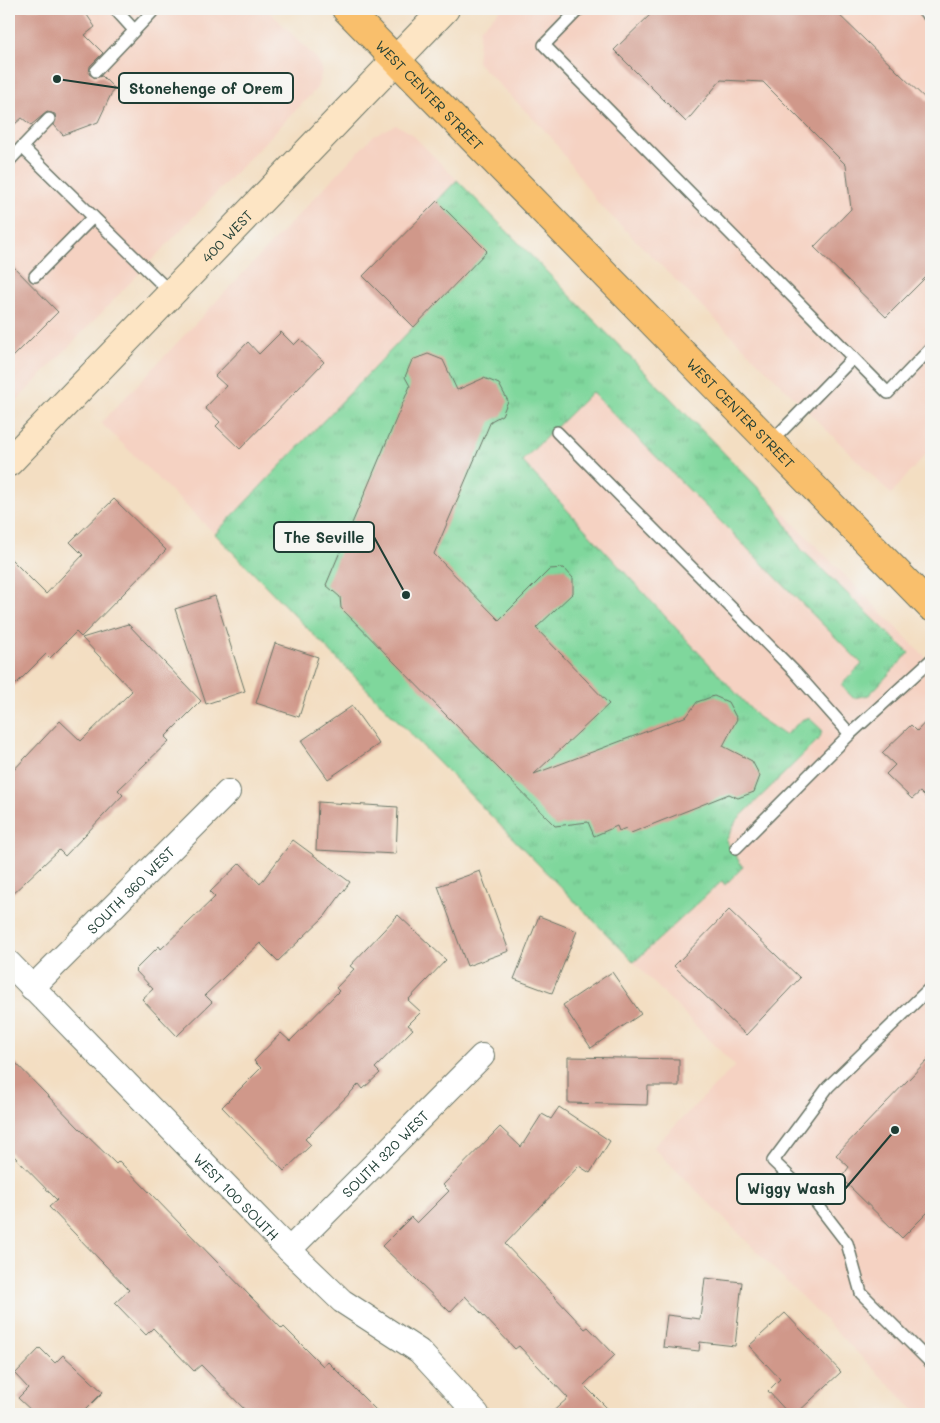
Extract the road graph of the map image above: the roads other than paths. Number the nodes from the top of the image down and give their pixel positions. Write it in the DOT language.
graph roads {
  1 [pos="115,9"];
  2 [pos="155,9"];
  3 [pos="346,9"];
  4 [pos="445,9"];
  5 [pos="579,9"];
  6 [pos="922,9"];
  7 [pos="931,18"];
  8 [pos="134,30"];
  9 [pos="396,60"];
  10 [pos="96,71"];
  11 [pos="49,119"];
  12 [pos="22,147"];
  13 [pos="9,161"];
  14 [pos="93,217"];
  15 [pos="35,276"];
  16 [pos="171,293"];
  17 [pos="931,348"];
  18 [pos="853,358"];
  19 [pos="557,432"];
  20 [pos="770,442"];
  21 [pos="9,462"];
  22 [pos="931,607"];
  23 [pos="931,660"];
  24 [pos="850,734"];
  25 [pos="228,792"];
  26 [pos="736,848"];
  27 [pos="9,963"];
  28 [pos="931,987"];
  29 [pos="32,988"];
  30 [pos="482,1056"];
  31 [pos="289,1250"];
  32 [pos="931,1363"];
  33 [pos="478,1414"];
  1 -- 8 [label="lane"];
  2 -- 8 [label="lane"];
  3 -- 9 [label="main road, WEST CENTER STREET"];
  4 -- 9 [label="main road, 400 WEST"];
  5 -- 18 [label="lane"];
  6 -- 7 [label="lane"];
  8 -- 10 [label="lane"];
  9 -- 16 [label="main road, 400 WEST"];
  9 -- 20 [label="main road, WEST CENTER STREET"];
  11 -- 12 [label="lane"];
  12 -- 13 [label="lane"];
  12 -- 14 [label="lane"];
  14 -- 15 [label="lane"];
  14 -- 16 [label="lane"];
  16 -- 21 [label="main road, 400 WEST"];
  17 -- 18 [label="lane"];
  18 -- 20 [label="lane"];
  19 -- 24 [label="lane"];
  20 -- 22 [label="main road, WEST CENTER STREET"];
  23 -- 24 [label="lane"];
  24 -- 26 [label="lane"];
  25 -- 29 [label="street, SOUTH 360 WEST"];
  27 -- 29 [label="street, WEST 100 SOUTH"];
  28 -- 32 [label="lane"];
  29 -- 31 [label="street, WEST 100 SOUTH"];
  30 -- 31 [label="street, SOUTH 320 WEST"];
  31 -- 33 [label="street, WEST 100 SOUTH"];
}
